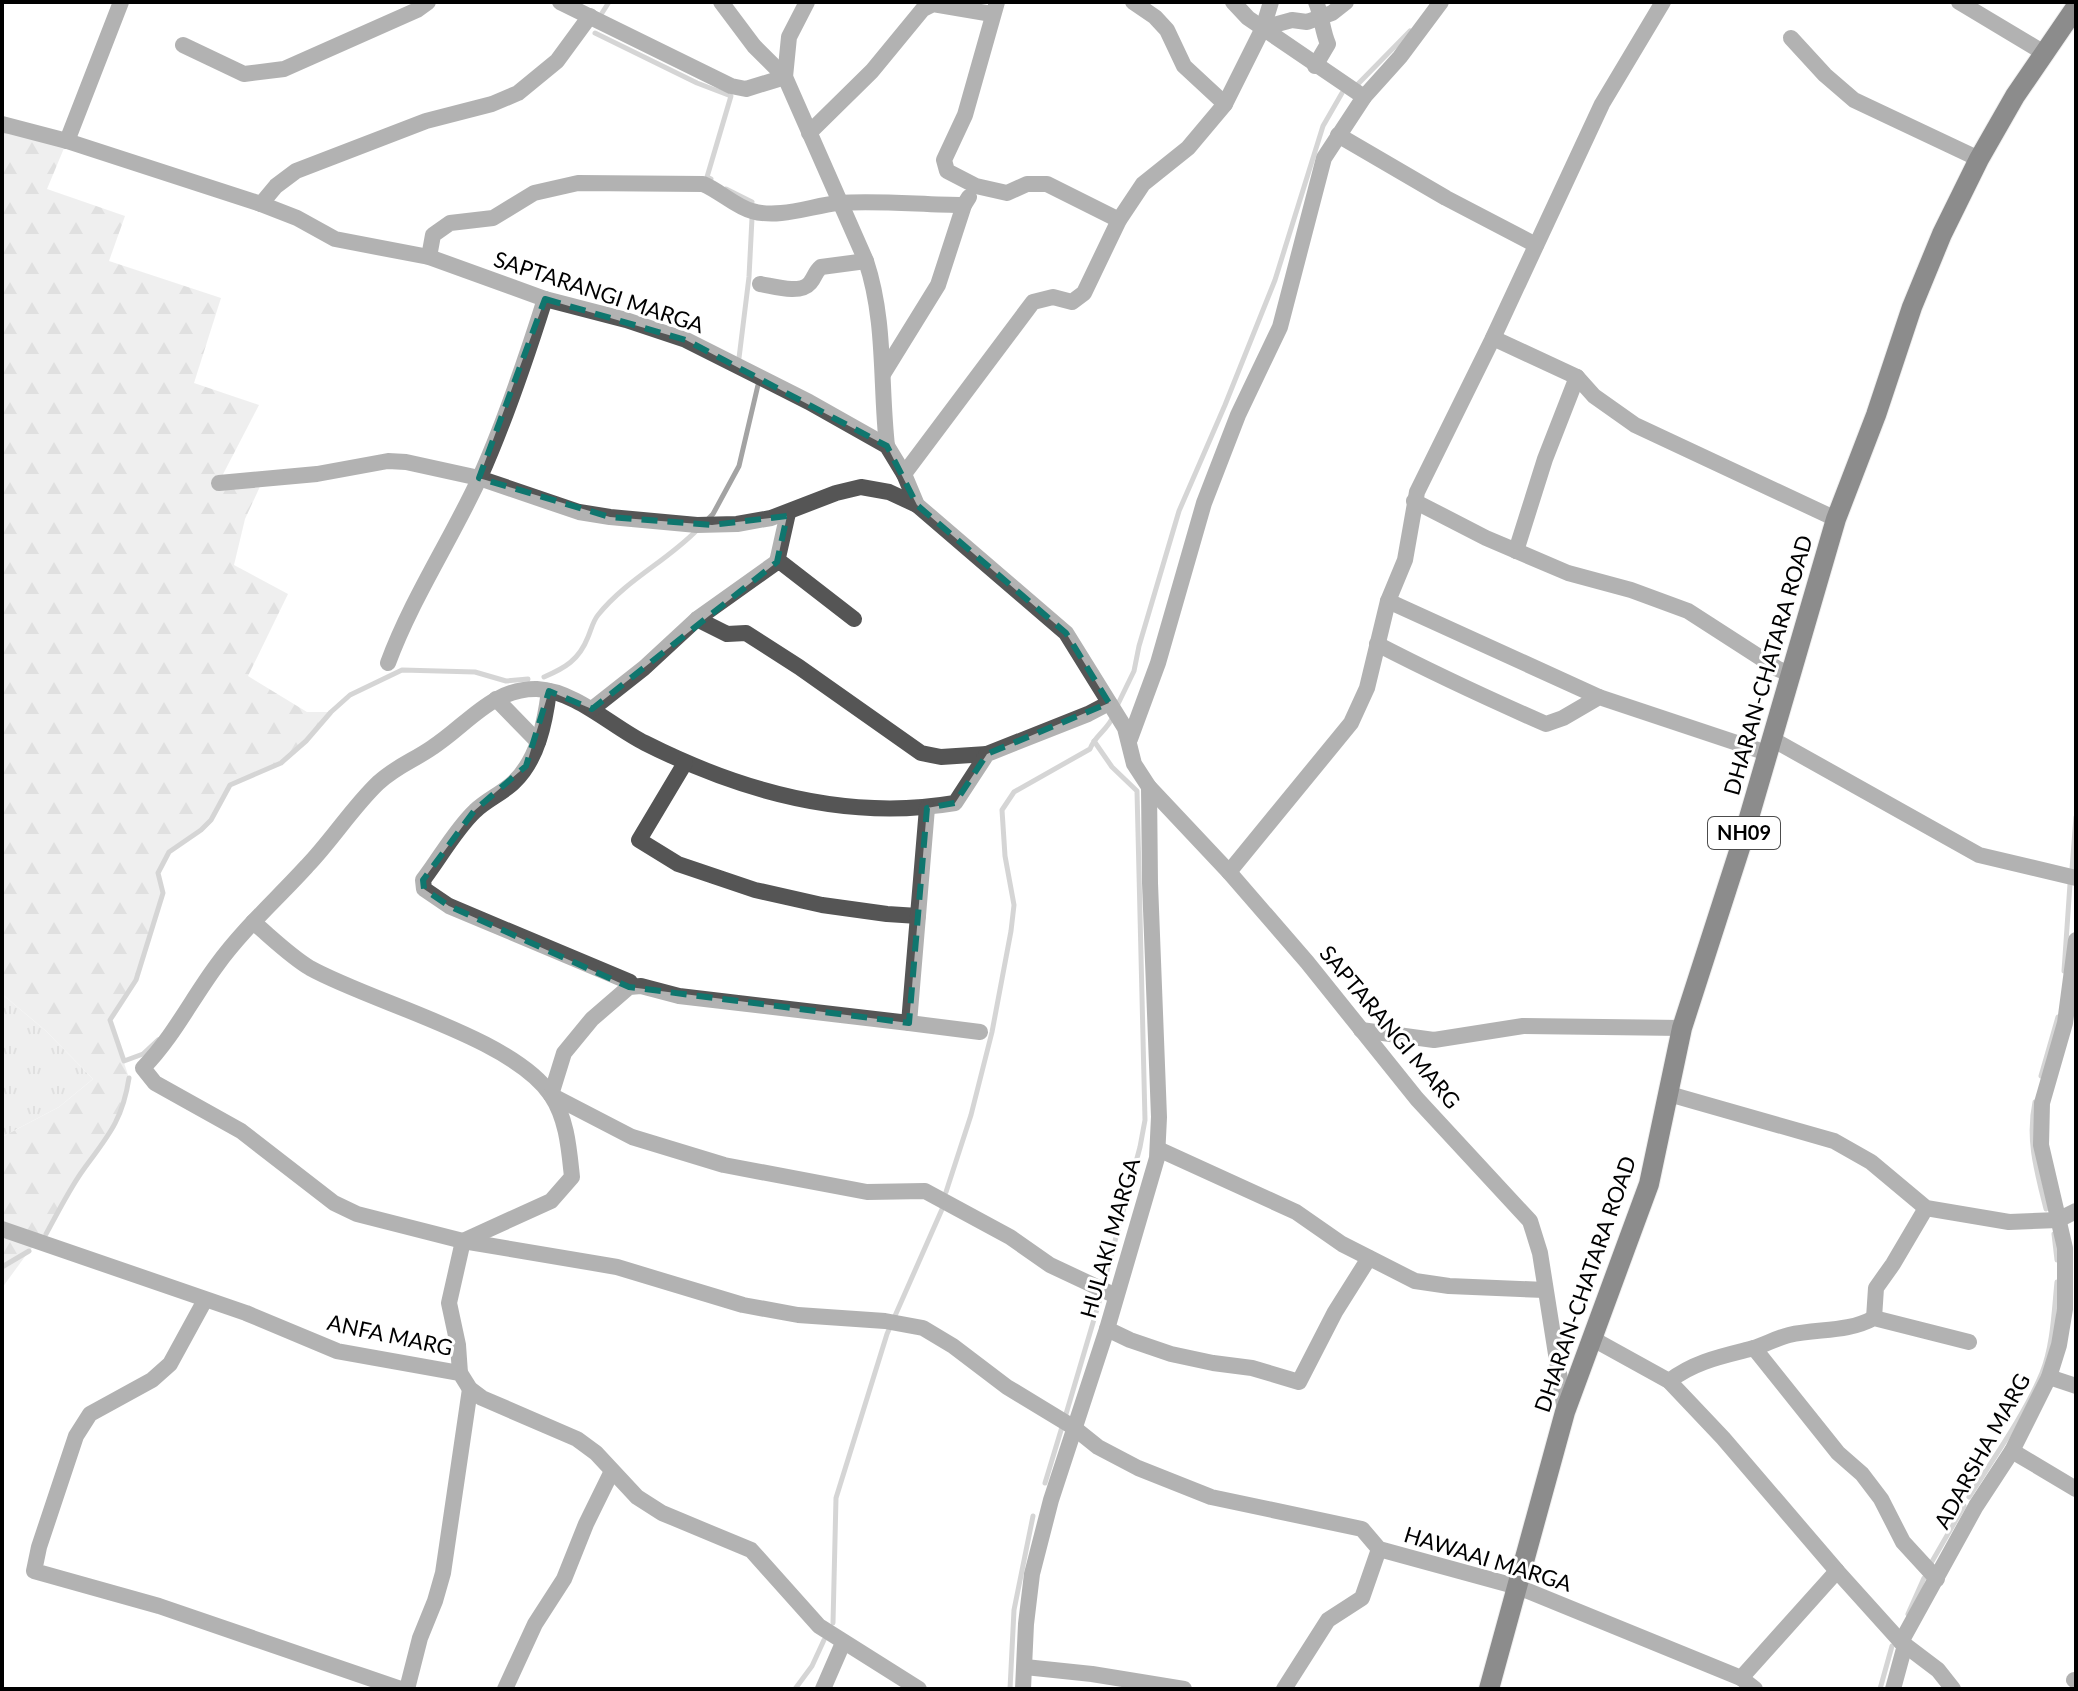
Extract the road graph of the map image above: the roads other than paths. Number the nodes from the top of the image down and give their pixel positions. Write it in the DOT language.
graph roads {
  1 [pos="121,2"];
  2 [pos="428,2"];
  3 [pos="560,2"];
  4 [pos="721,2"];
  5 [pos="807,2"];
  6 [pos="1133,2"];
  7 [pos="1233,2"];
  8 [pos="1271,2"];
  9 [pos="1346,2"];
  10 [pos="1441,2"];
  11 [pos="1663,2"];
  12 [pos="1959,2"];
  13 [pos="2076,7"];
  14 [pos="995,8"];
  15 [pos="1319,9"];
  16 [pos="590,16"];
  17 [pos="1263,28"];
  18 [pos="1791,38"];
  19 [pos="183,45"];
  20 [pos="2046,54"];
  21 [pos="1315,66"];
  22 [pos="785,77"];
  23 [pos="1364,97"];
  24 [pos="1225,104"];
  25 [pos="2,124"];
  26 [pos="809,133"];
  27 [pos="1338,135"];
  28 [pos="67,141"];
  29 [pos="1979,159"];
  30 [pos="976,186"];
  31 [pos="840,203"];
  32 [pos="261,204"];
  33 [pos="964,205"];
  34 [pos="1119,220"];
  35 [pos="1536,245"];
  36 [pos="429,257"];
  37 [pos="866,261"];
  38 [pos="760,284"];
  39 [pos="545,299"];
  40 [pos="1493,338"];
  41 [pos="883,374"];
  42 [pos="1577,377"];
  43 [pos="887,446"];
  44 [pos="904,474"];
  45 [pos="479,478"];
  46 [pos="219,483"];
  47 [pos="1414,501"];
  48 [pos="917,505"];
  49 [pos="788,513"];
  50 [pos="1836,519"];
  51 [pos="1516,551"];
  52 [pos="777,562"];
  53 [pos="1388,601"];
  54 [pos="697,619"];
  55 [pos="854,619"];
  56 [pos="1377,644"];
  57 [pos="388,663"];
  58 [pos="1790,674"];
  59 [pos="549,691"];
  60 [pos="1599,697"];
  61 [pos="496,699"];
  62 [pos="1111,707"];
  63 [pos="592,709"];
  64 [pos="1127,734"];
  65 [pos="538,742"];
  66 [pos="1769,746"];
  67 [pos="987,754"];
  68 [pos="685,763"];
  69 [pos="1149,787"];
  70 [pos="927,808"];
  71 [pos="1229,872"];
  72 [pos="2076,878"];
  73 [pos="918,916"];
  74 [pos="253,922"];
  75 [pos="2076,940"];
  76 [pos="2074,983"];
  77 [pos="629,987"];
  78 [pos="909,1023"];
  79 [pos="1682,1028"];
  80 [pos="1361,1030"];
  81 [pos="980,1032"];
  82 [pos="1669,1094"];
  83 [pos="551,1095"];
  84 [pos="1158,1149"];
  85 [pos="1926,1208"];
  86 [pos="2076,1211"];
  87 [pos="2058,1220"];
  88 [pos="2,1229"];
  89 [pos="463,1241"];
  90 [pos="1369,1258"];
  91 [pos="1545,1290"];
  92 [pos="1116,1296"];
  93 [pos="205,1300"];
  94 [pos="1874,1318"];
  95 [pos="1107,1329"];
  96 [pos="1593,1339"];
  97 [pos="1969,1342"];
  98 [pos="1754,1348"];
  99 [pos="460,1373"];
  100 [pos="2049,1377"];
  101 [pos="1669,1381"];
  102 [pos="2076,1386"];
  103 [pos="470,1389"];
  104 [pos="1565,1412"];
  105 [pos="1073,1427"];
  106 [pos="2012,1451"];
  107 [pos="612,1471"];
  108 [pos="2076,1489"];
  109 [pos="1379,1549"];
  110 [pos="1837,1571"];
  111 [pos="1937,1579"];
  112 [pos="1518,1587"];
  113 [pos="843,1643"];
  114 [pos="1903,1643"];
  115 [pos="1025,1667"];
  116 [pos="1741,1678"];
  117 [pos="401,1689"];
  118 [pos="407,1689"];
  119 [pos="505,1689"];
  120 [pos="823,1689"];
  121 [pos="919,1689"];
  122 [pos="1023,1689"];
  123 [pos="1184,1689"];
  124 [pos="1284,1689"];
  125 [pos="1489,1689"];
  126 [pos="1755,1689"];
  127 [pos="1893,1689"];
  128 [pos="1953,1689"];
  1 -- 28 [label="street"];
  2 -- 19 [label="street"];
  3 -- 16 [label="street"];
  4 -- 22 [label="street"];
  5 -- 22 [label="street"];
  6 -- 24 [label="street"];
  7 -- 17 [label="street"];
  8 -- 17 [label="street"];
  9 -- 15 [label="street"];
  10 -- 23 [label="street"];
  11 -- 35 [label="street"];
  12 -- 20 [label="street"];
  13 -- 20 [label="main road, DHARAN-CHATARA ROAD / NH09"];
  14 -- 26 [label="street"];
  14 -- 30 [label="street"];
  15 -- 17 [label="street"];
  15 -- 21 [label="street"];
  16 -- 22 [label="street"];
  16 -- 32 [label="street"];
  17 -- 21 [label="street"];
  17 -- 24 [label="street"];
  18 -- 29 [label="street"];
  20 -- 29 [label="main road, DHARAN-CHATARA ROAD / NH09"];
  21 -- 23 [label="street"];
  22 -- 26 [label="street"];
  23 -- 27 [label="street"];
  24 -- 34 [label="street"];
  25 -- 28 [label="street, SAPTARANGI MARGA"];
  26 -- 31 [label="street"];
  27 -- 35 [label="street"];
  27 -- 64 [label="street"];
  28 -- 32 [label="street, SAPTARANGI MARGA"];
  29 -- 50 [label="main road, DHARAN-CHATARA ROAD / NH09"];
  30 -- 33 [label="street"];
  30 -- 34 [label="street"];
  31 -- 33 [label="street"];
  31 -- 36 [label="street"];
  31 -- 37 [label="street"];
  32 -- 36 [label="street, SAPTARANGI MARGA"];
  33 -- 41 [label="street"];
  34 -- 44 [label="street"];
  35 -- 40 [label="street"];
  36 -- 39 [label="street, SAPTARANGI MARGA"];
  37 -- 38 [label="street"];
  37 -- 41 [label="street"];
  39 -- 43 [label="street, SAPTARANGI MARGA"];
  39 -- 45 [label="street"];
  40 -- 42 [label="street"];
  40 -- 47 [label="street"];
  41 -- 43 [label="street"];
  42 -- 50 [label="street"];
  42 -- 51 [label="street"];
  43 -- 44 [label="street, SAPTARANGI MARGA"];
  44 -- 48 [label="street, SAPTARANGI MARGA"];
  45 -- 46 [label="street"];
  45 -- 49 [label="street"];
  45 -- 57 [label="street"];
  47 -- 51 [label="street"];
  47 -- 53 [label="street"];
  48 -- 49 [label="street"];
  48 -- 62 [label="street, SAPTARANGI MARGA"];
  49 -- 52 [label="street"];
  50 -- 58 [label="main road, DHARAN-CHATARA ROAD / NH09"];
  51 -- 58 [label="street"];
  52 -- 54 [label="street"];
  52 -- 55 [label="street"];
  53 -- 56 [label="street"];
  53 -- 60 [label="street"];
  54 -- 63 [label="street"];
  54 -- 67 [label="street"];
  56 -- 60 [label="street"];
  56 -- 71 [label="street"];
  58 -- 66 [label="main road, DHARAN-CHATARA ROAD / NH09"];
  59 -- 61 [label="street"];
  59 -- 63 [label="street"];
  59 -- 65 [label="street"];
  60 -- 66 [label="street"];
  61 -- 65 [label="street"];
  61 -- 74 [label="street"];
  62 -- 64 [label="street, SAPTARANGI MARG"];
  62 -- 67 [label="street"];
  63 -- 68 [label="street"];
  64 -- 69 [label="street, SAPTARANGI MARG"];
  65 -- 77 [label="street"];
  66 -- 72 [label="street"];
  66 -- 79 [label="main road, DHARAN-CHATARA ROAD / NH09"];
  67 -- 70 [label="street"];
  68 -- 70 [label="street"];
  68 -- 73 [label="street"];
  69 -- 71 [label="street, SAPTARANGI MARG"];
  69 -- 84 [label="street, HULAKI MARGA"];
  70 -- 73 [label="street"];
  71 -- 80 [label="street, SAPTARANGI MARG"];
  73 -- 78 [label="street"];
  74 -- 83 [label="street"];
  74 -- 89 [label="street, HAWAAI MARGA"];
  75 -- 76 [label="street, ADARSHA MARG"];
  76 -- 87 [label="street, ADARSHA MARG"];
  77 -- 78 [label="street"];
  77 -- 83 [label="street"];
  78 -- 81 [label="street"];
  79 -- 80 [label="street"];
  79 -- 82 [label="main road, DHARAN-CHATARA ROAD / NH09"];
  80 -- 91 [label="street, SAPTARANGI MARG"];
  82 -- 85 [label="street"];
  82 -- 96 [label="main road, DHARAN-CHATARA ROAD / NH09"];
  83 -- 89 [label="street"];
  83 -- 92 [label="street"];
  84 -- 90 [label="street"];
  84 -- 92 [label="street, HULAKI MARGA"];
  85 -- 87 [label="street"];
  85 -- 94 [label="street"];
  86 -- 87 [label="street"];
  87 -- 100 [label="street, ADARSHA MARG"];
  88 -- 93 [label="street, ANFA MARG"];
  89 -- 99 [label="street"];
  89 -- 105 [label="street, HAWAAI MARGA"];
  90 -- 91 [label="street"];
  90 -- 95 [label="street"];
  91 -- 104 [label="street, SAPTARANGI MARG"];
  92 -- 95 [label="street, HULAKI MARGA"];
  93 -- 99 [label="street, ANFA MARG"];
  93 -- 117 [label="street"];
  94 -- 97 [label="street"];
  94 -- 98 [label="street"];
  95 -- 105 [label="street, HULAKI MARGA"];
  96 -- 101 [label="street"];
  96 -- 104 [label="main road, DHARAN-CHATARA ROAD / NH09"];
  98 -- 101 [label="street"];
  98 -- 111 [label="street"];
  99 -- 103 [label="street, ANFA MARG"];
  100 -- 102 [label="street"];
  100 -- 106 [label="street, ADARSHA MARG"];
  101 -- 110 [label="street"];
  103 -- 107 [label="street, ANFA MARG"];
  103 -- 118 [label="street"];
  104 -- 112 [label="main road, DHARAN-CHATARA ROAD / NH09"];
  105 -- 109 [label="street, HAWAAI MARGA"];
  105 -- 115 [label="street, HULAKI MARGA"];
  106 -- 108 [label="street"];
  106 -- 111 [label="street, ADARSHA MARG"];
  107 -- 113 [label="street, ANFA MARG"];
  107 -- 119 [label="street"];
  109 -- 112 [label="street, HAWAAI MARGA"];
  109 -- 124 [label="street"];
  110 -- 114 [label="street"];
  110 -- 116 [label="street"];
  111 -- 114 [label="street, ADARSHA MARG"];
  112 -- 116 [label="street, HAWAAI MARGA"];
  112 -- 125 [label="main road, DHARAN-CHATARA ROAD / NH09"];
  113 -- 120 [label="street"];
  113 -- 121 [label="street, ANFA MARG"];
  114 -- 127 [label="street, ADARSHA MARG"];
  114 -- 128 [label="street"];
  115 -- 122 [label="street, HULAKI MARGA"];
  115 -- 123 [label="street"];
  116 -- 126 [label="street, HAWAAI MARGA"];
}
